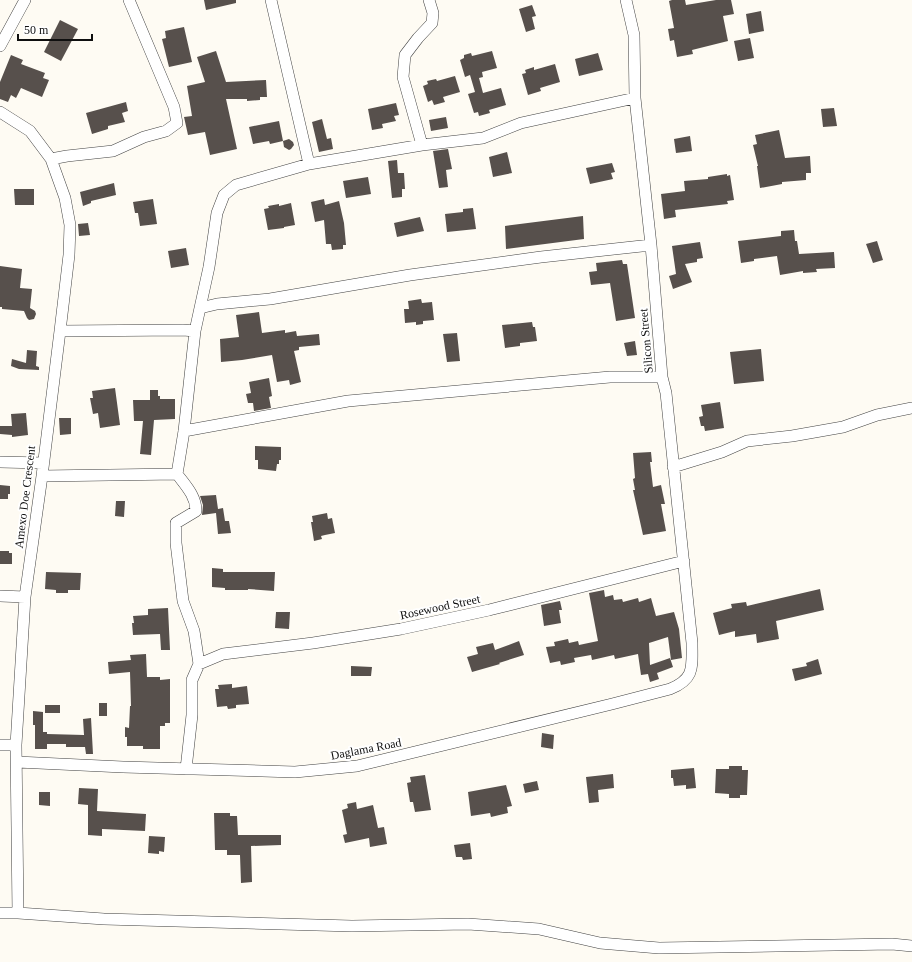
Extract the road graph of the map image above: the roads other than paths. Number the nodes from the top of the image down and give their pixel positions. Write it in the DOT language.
graph roads {
  1 [pos="25,0"];
  2 [pos="129,0"];
  3 [pos="271,0"];
  4 [pos="429,0"];
  5 [pos="626,0"];
  6 [pos="0,46"];
  7 [pos="635,98"];
  8 [pos="0,112"];
  9 [pos="422,145"];
  10 [pos="51,159"];
  11 [pos="309,164"];
  12 [pos="651,245"];
  13 [pos="200,308"];
  14 [pos="60,331"];
  15 [pos="195,331"];
  16 [pos="662,376"];
  17 [pos="912,408"];
  18 [pos="184,431"];
  19 [pos="0,462"];
  20 [pos="43,463"];
  21 [pos="673,467"];
  22 [pos="177,474"];
  23 [pos="42,476"];
  24 [pos="684,561"];
  25 [pos="0,596"];
  26 [pos="25,597"];
  27 [pos="199,664"];
  28 [pos="686,680"];
  29 [pos="0,745"];
  30 [pos="16,745"];
  31 [pos="17,762"];
  32 [pos="186,769"];
  33 [pos="0,913"];
  34 [pos="18,913"];
  35 [pos="912,946"];
  1 -- 6 [label="street"];
  2 -- 10 [label="street"];
  3 -- 11 [label="street"];
  4 -- 9 [label="street"];
  5 -- 7 [label="street, Silicon Street"];
  7 -- 9 [label="street"];
  7 -- 12 [label="street, Silicon Street"];
  8 -- 10 [label="street, Amexo Doe Crescent"];
  9 -- 11 [label="street"];
  10 -- 14 [label="street, Amexo Doe Crescent"];
  11 -- 13 [label="street"];
  12 -- 13 [label="street"];
  12 -- 16 [label="street, Silicon Street"];
  13 -- 15 [label="street"];
  14 -- 15 [label="street"];
  14 -- 20 [label="street, Amexo Doe Crescent"];
  15 -- 18 [label="street"];
  16 -- 18 [label="street"];
  16 -- 21 [label="street, Silicon Street"];
  17 -- 21 [label="street"];
  18 -- 22 [label="street"];
  19 -- 20 [label="street"];
  20 -- 23 [label="street, Amexo Doe Crescent"];
  21 -- 24 [label="street, Silicon Street"];
  22 -- 23 [label="street"];
  22 -- 27 [label="street"];
  23 -- 26 [label="street, Amexo Doe Crescent"];
  24 -- 27 [label="street, Rosewood Street"];
  24 -- 28 [label="street, Silicon Street"];
  25 -- 26 [label="street"];
  26 -- 30 [label="street, Amexo Doe Crescent"];
  27 -- 32 [label="street"];
  28 -- 32 [label="street, Daglama Road"];
  29 -- 30 [label="street"];
  30 -- 31 [label="street, Amexo Doe Crescent"];
  31 -- 32 [label="street, Daglama Road"];
  31 -- 34 [label="street, Amexo Doe Crescent"];
  33 -- 34 [label="street"];
  34 -- 35 [label="street"];
}
